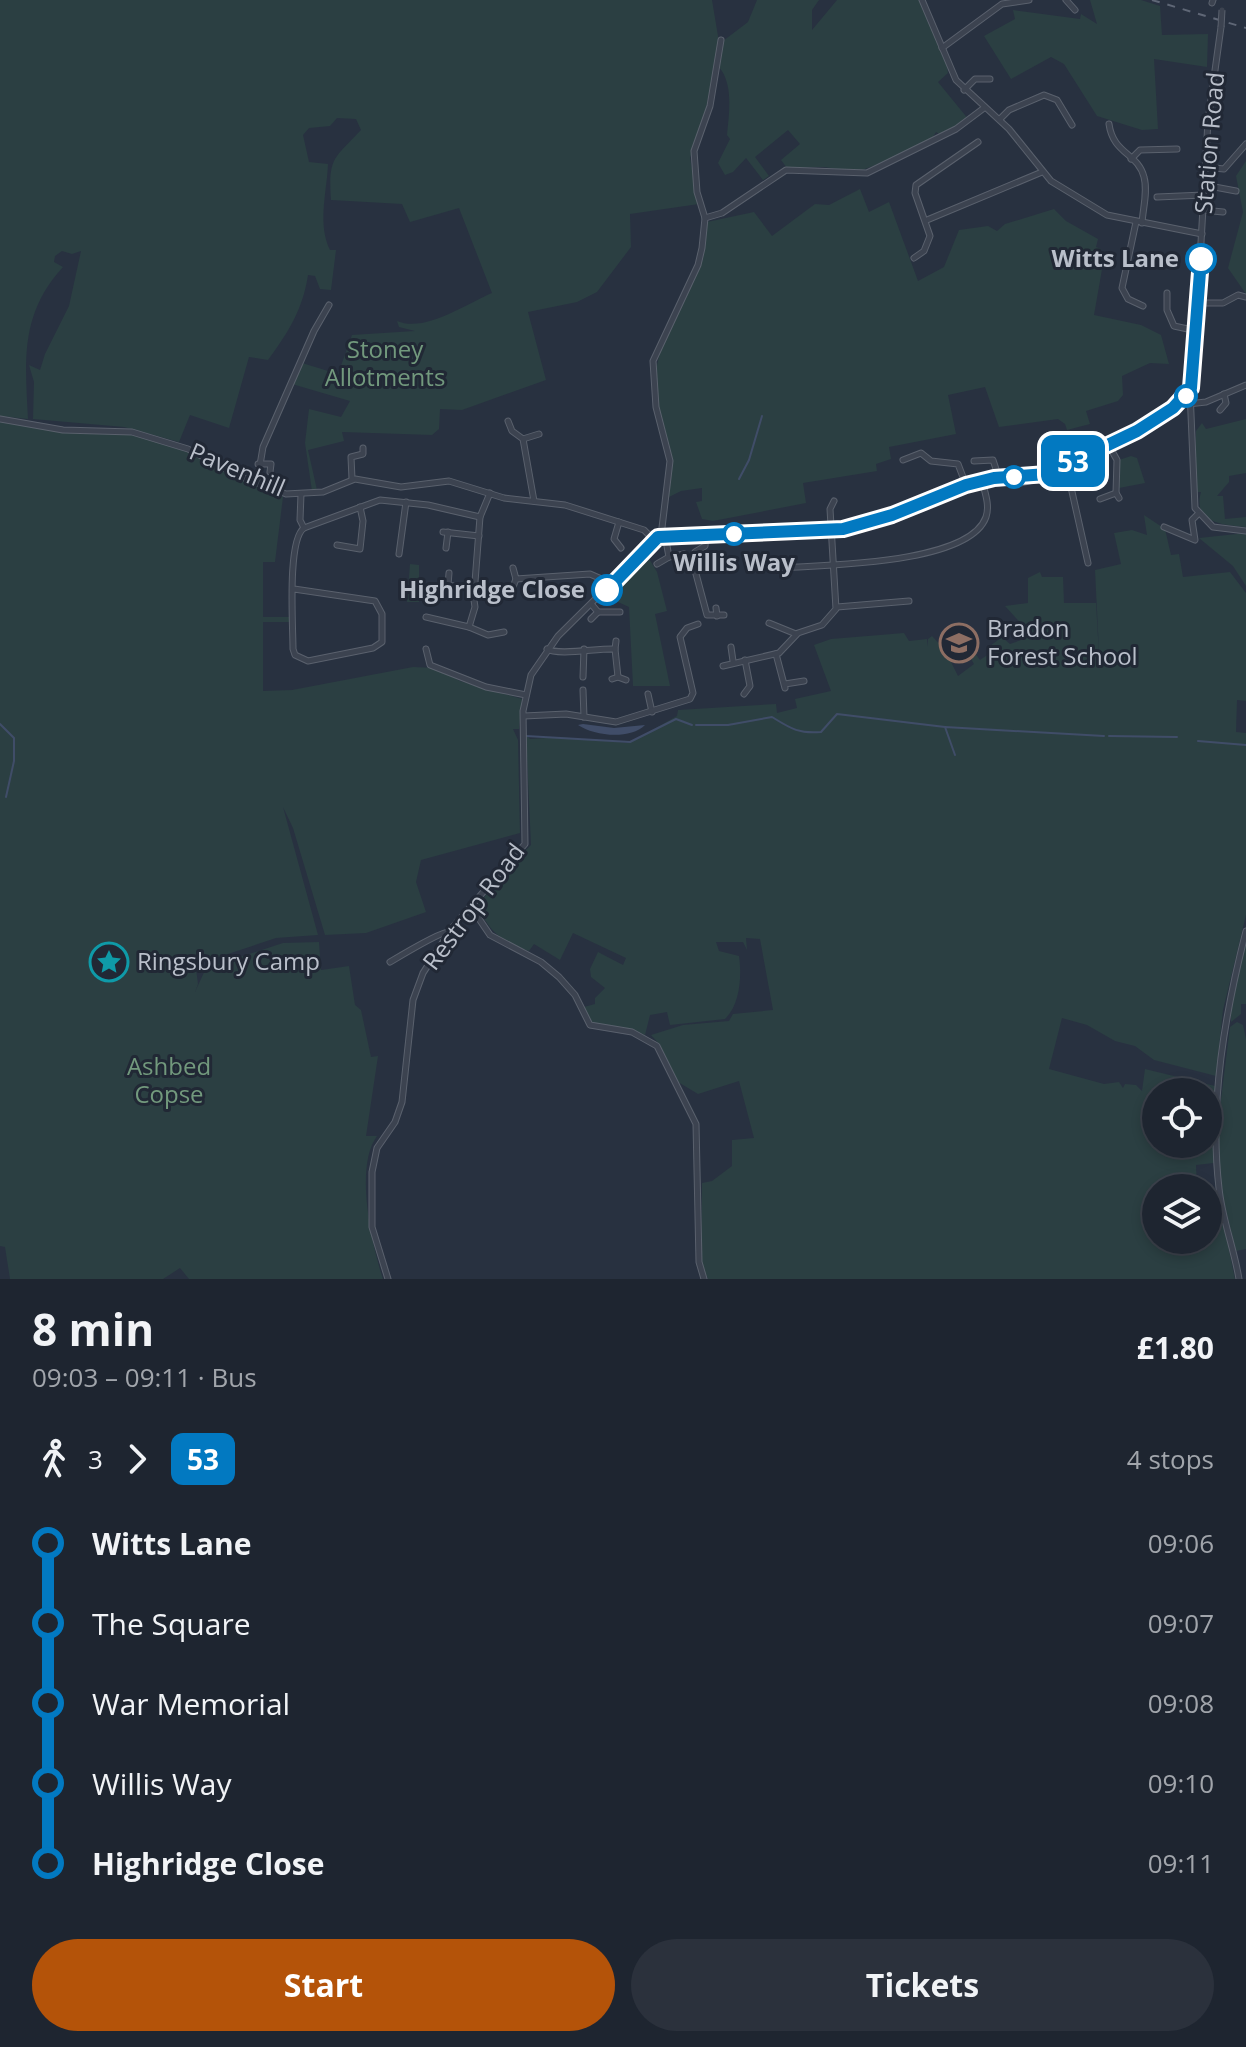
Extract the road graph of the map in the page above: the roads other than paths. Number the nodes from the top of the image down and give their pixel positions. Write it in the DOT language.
graph roads {
  1 [pos="922,0"];
  2 [pos="1029,0"];
  3 [pos="1066,0"];
  4 [pos="1222,1"];
  5 [pos="1075,10"];
  6 [pos="721,40"];
  7 [pos="942,48"];
  8 [pos="986,77"];
  9 [pos="964,90"];
  10 [pos="984,107"];
  11 [pos="1000,120"];
  12 [pos="1069,122"];
  13 [pos="1109,124"];
  14 [pos="978,142"];
  15 [pos="1246,144"];
  16 [pos="1177,149"];
  17 [pos="1131,159"];
  18 [pos="1205,167"];
  19 [pos="1042,172"];
  20 [pos="1204,185"];
  21 [pos="1236,191"];
  22 [pos="1204,195"];
  23 [pos="1157,197"];
  24 [pos="1203,210"];
  25 [pos="1223,212"];
  26 [pos="705,218"];
  27 [pos="927,220"];
  28 [pos="1139,222"];
  29 [pos="1202,234"];
  30 [pos="914,258"];
  31 [pos="1167,293"];
  32 [pos="1246,297"];
  33 [pos="1198,303"];
  34 [pos="329,305"];
  35 [pos="1143,306"];
  36 [pos="1197,331"];
  37 [pos="1246,385"];
  38 [pos="1190,391"];
  39 [pos="1224,394"];
  40 [pos="1193,404"];
  41 [pos="1178,405"];
  42 [pos="1220,410"];
  43 [pos="0,419"];
  44 [pos="508,421"];
  45 [pos="539,434"];
  46 [pos="523,439"];
  47 [pos="1108,444"];
  48 [pos="363,448"];
  49 [pos="903,460"];
  50 [pos="974,461"];
  51 [pos="258,464"];
  52 [pos="1066,469"];
  53 [pos="270,472"];
  54 [pos="999,478"];
  55 [pos="352,479"];
  56 [pos="982,481"];
  57 [pos="257,483"];
  58 [pos="966,485"];
  59 [pos="490,493"];
  60 [pos="301,494"];
  61 [pos="1100,499"];
  62 [pos="534,501"];
  63 [pos="406,502"];
  64 [pos="831,502"];
  65 [pos="360,507"];
  66 [pos="1198,514"];
  67 [pos="480,517"];
  68 [pos="619,522"];
  69 [pos="1164,527"];
  70 [pos="304,528"];
  71 [pos="832,531"];
  72 [pos="1246,531"];
  73 [pos="706,534"];
  74 [pos="663,535"];
  75 [pos="479,536"];
  76 [pos="653,539"];
  77 [pos="337,545"];
  78 [pos="617,547"];
  79 [pos="446,548"];
  80 [pos="399,554"];
  81 [pos="684,554"];
  82 [pos="669,557"];
  83 [pos="1088,563"];
  84 [pos="657,564"];
  85 [pos="835,565"];
  86 [pos="513,568"];
  87 [pos="778,568"];
  88 [pos="449,573"];
  89 [pos="516,579"];
  90 [pos="613,584"];
  91 [pos="472,586"];
  92 [pos="513,587"];
  93 [pos="294,589"];
  94 [pos="909,601"];
  95 [pos="592,605"];
  96 [pos="837,607"];
  97 [pos="716,608"];
  98 [pos="598,612"];
  99 [pos="620,612"];
  100 [pos="429,619"];
  101 [pos="591,619"];
  102 [pos="769,623"];
  103 [pos="698,624"];
  104 [pos="469,627"];
  105 [pos="501,634"];
  106 [pos="796,634"];
  107 [pos="616,641"];
  108 [pos="731,647"];
  109 [pos="426,649"];
  110 [pos="547,649"];
  111 [pos="584,649"];
  112 [pos="615,649"];
  113 [pos="776,654"];
  114 [pos="745,660"];
  115 [pos="733,661"];
  116 [pos="723,666"];
  117 [pos="583,679"];
  118 [pos="626,680"];
  119 [pos="804,681"];
  120 [pos="583,690"];
  121 [pos="648,694"];
  122 [pos="744,694"];
  123 [pos="526,695"];
  124 [pos="652,712"];
  125 [pos="524,716"];
  126 [pos="584,717"];
  127 [pos="471,907"];
  128 [pos="1246,931"];
  129 [pos="449,932"];
  130 [pos="390,962"];
  131 [pos="388,1279"];
  132 [pos="704,1279"];
  133 [pos="1239,1279"];
  1 -- 7 [label="street"];
  2 -- 7 [label="street"];
  3 -- 5 [label="street"];
  4 -- 18 [label="street, Station Road, bridge"];
  6 -- 26 [label="street"];
  7 -- 9 [label="street"];
  8 -- 9 [label="street"];
  9 -- 10 [label="street"];
  10 -- 11 [label="street"];
  10 -- 26 [label="street"];
  11 -- 12 [label="street"];
  11 -- 19 [label="street"];
  13 -- 17 [label="street"];
  14 -- 27 [label="street"];
  15 -- 18 [label="street"];
  16 -- 17 [label="street"];
  17 -- 28 [label="street"];
  18 -- 20 [label="street, Station Road"];
  19 -- 27 [label="street"];
  19 -- 28 [label="street"];
  20 -- 21 [label="street"];
  20 -- 22 [label="street, Station Road"];
  22 -- 23 [label="street"];
  22 -- 24 [label="street, Station Road"];
  24 -- 25 [label="street"];
  24 -- 29 [label="street, Station Road"];
  26 -- 74 [label="street"];
  27 -- 30 [label="street"];
  28 -- 29 [label="street"];
  28 -- 35 [label="street"];
  29 -- 33 [label="street, Station Road"];
  31 -- 36 [label="street"];
  32 -- 33 [label="street"];
  33 -- 36 [label="street, Station Road"];
  34 -- 51 [label="street"];
  36 -- 38 [label="street, Station Road"];
  37 -- 39 [label="street"];
  38 -- 40 [label="street"];
  38 -- 41 [label="street"];
  39 -- 40 [label="street"];
  39 -- 42 [label="street"];
  40 -- 41 [label="street"];
  40 -- 66 [label="street"];
  41 -- 47 [label="street"];
  43 -- 57 [label="street, Pavenhill"];
  44 -- 46 [label="street"];
  45 -- 46 [label="street"];
  46 -- 62 [label="street"];
  47 -- 52 [label="street"];
  47 -- 61 [label="street"];
  48 -- 55 [label="street"];
  49 -- 58 [label="street"];
  50 -- 54 [label="street"];
  51 -- 53 [label="street"];
  51 -- 57 [label="street"];
  52 -- 54 [label="street"];
  52 -- 83 [label="street"];
  54 -- 56 [label="street"];
  55 -- 59 [label="street, Pavenhill"];
  55 -- 60 [label="street, Pavenhill"];
  56 -- 58 [label="street"];
  56 -- 85 [label="street"];
  57 -- 60 [label="street, Pavenhill"];
  58 -- 71 [label="street"];
  59 -- 62 [label="street, Pavenhill"];
  59 -- 67 [label="street"];
  60 -- 70 [label="street"];
  62 -- 68 [label="street, Pavenhill"];
  63 -- 65 [label="street"];
  63 -- 67 [label="street"];
  63 -- 80 [label="street"];
  64 -- 71 [label="street"];
  65 -- 70 [label="street"];
  65 -- 77 [label="street"];
  66 -- 69 [label="street"];
  66 -- 72 [label="street"];
  67 -- 75 [label="street"];
  68 -- 76 [label="street, Pavenhill"];
  68 -- 78 [label="street"];
  70 -- 93 [label="street"];
  71 -- 73 [label="street"];
  71 -- 85 [label="street"];
  73 -- 74 [label="street"];
  73 -- 97 [label="street"];
  74 -- 76 [label="street"];
  74 -- 82 [label="street"];
  75 -- 79 [label="street"];
  75 -- 91 [label="street"];
  76 -- 90 [label="street, Restrop Road"];
  81 -- 82 [label="street"];
  82 -- 84 [label="street"];
  85 -- 87 [label="street"];
  85 -- 96 [label="street"];
  86 -- 89 [label="street"];
  88 -- 91 [label="street"];
  89 -- 90 [label="street"];
  89 -- 92 [label="street"];
  90 -- 95 [label="street, Restrop Road"];
  91 -- 104 [label="street"];
  93 -- 93 [label="street"];
  94 -- 96 [label="street"];
  95 -- 98 [label="street"];
  95 -- 110 [label="street, Restrop Road"];
  96 -- 106 [label="street"];
  98 -- 99 [label="street"];
  98 -- 101 [label="street"];
  100 -- 104 [label="street"];
  102 -- 106 [label="street"];
  103 -- 124 [label="street"];
  104 -- 105 [label="street"];
  106 -- 113 [label="street"];
  107 -- 112 [label="street"];
  108 -- 115 [label="street"];
  109 -- 123 [label="street"];
  110 -- 111 [label="street"];
  110 -- 123 [label="street, Restrop Road"];
  111 -- 112 [label="street"];
  111 -- 117 [label="street"];
  112 -- 118 [label="street"];
  113 -- 114 [label="street"];
  113 -- 119 [label="street"];
  114 -- 115 [label="street"];
  114 -- 122 [label="street"];
  115 -- 116 [label="street"];
  120 -- 126 [label="street"];
  121 -- 124 [label="street"];
  123 -- 125 [label="street, Restrop Road"];
  124 -- 126 [label="street"];
  125 -- 126 [label="street"];
  125 -- 127 [label="street, Restrop Road"];
  127 -- 129 [label="street, Restrop Road"];
  127 -- 132 [label="street"];
  128 -- 133 [label="street"];
  129 -- 130 [label="street"];
  129 -- 131 [label="street, Restrop Road"];
}
